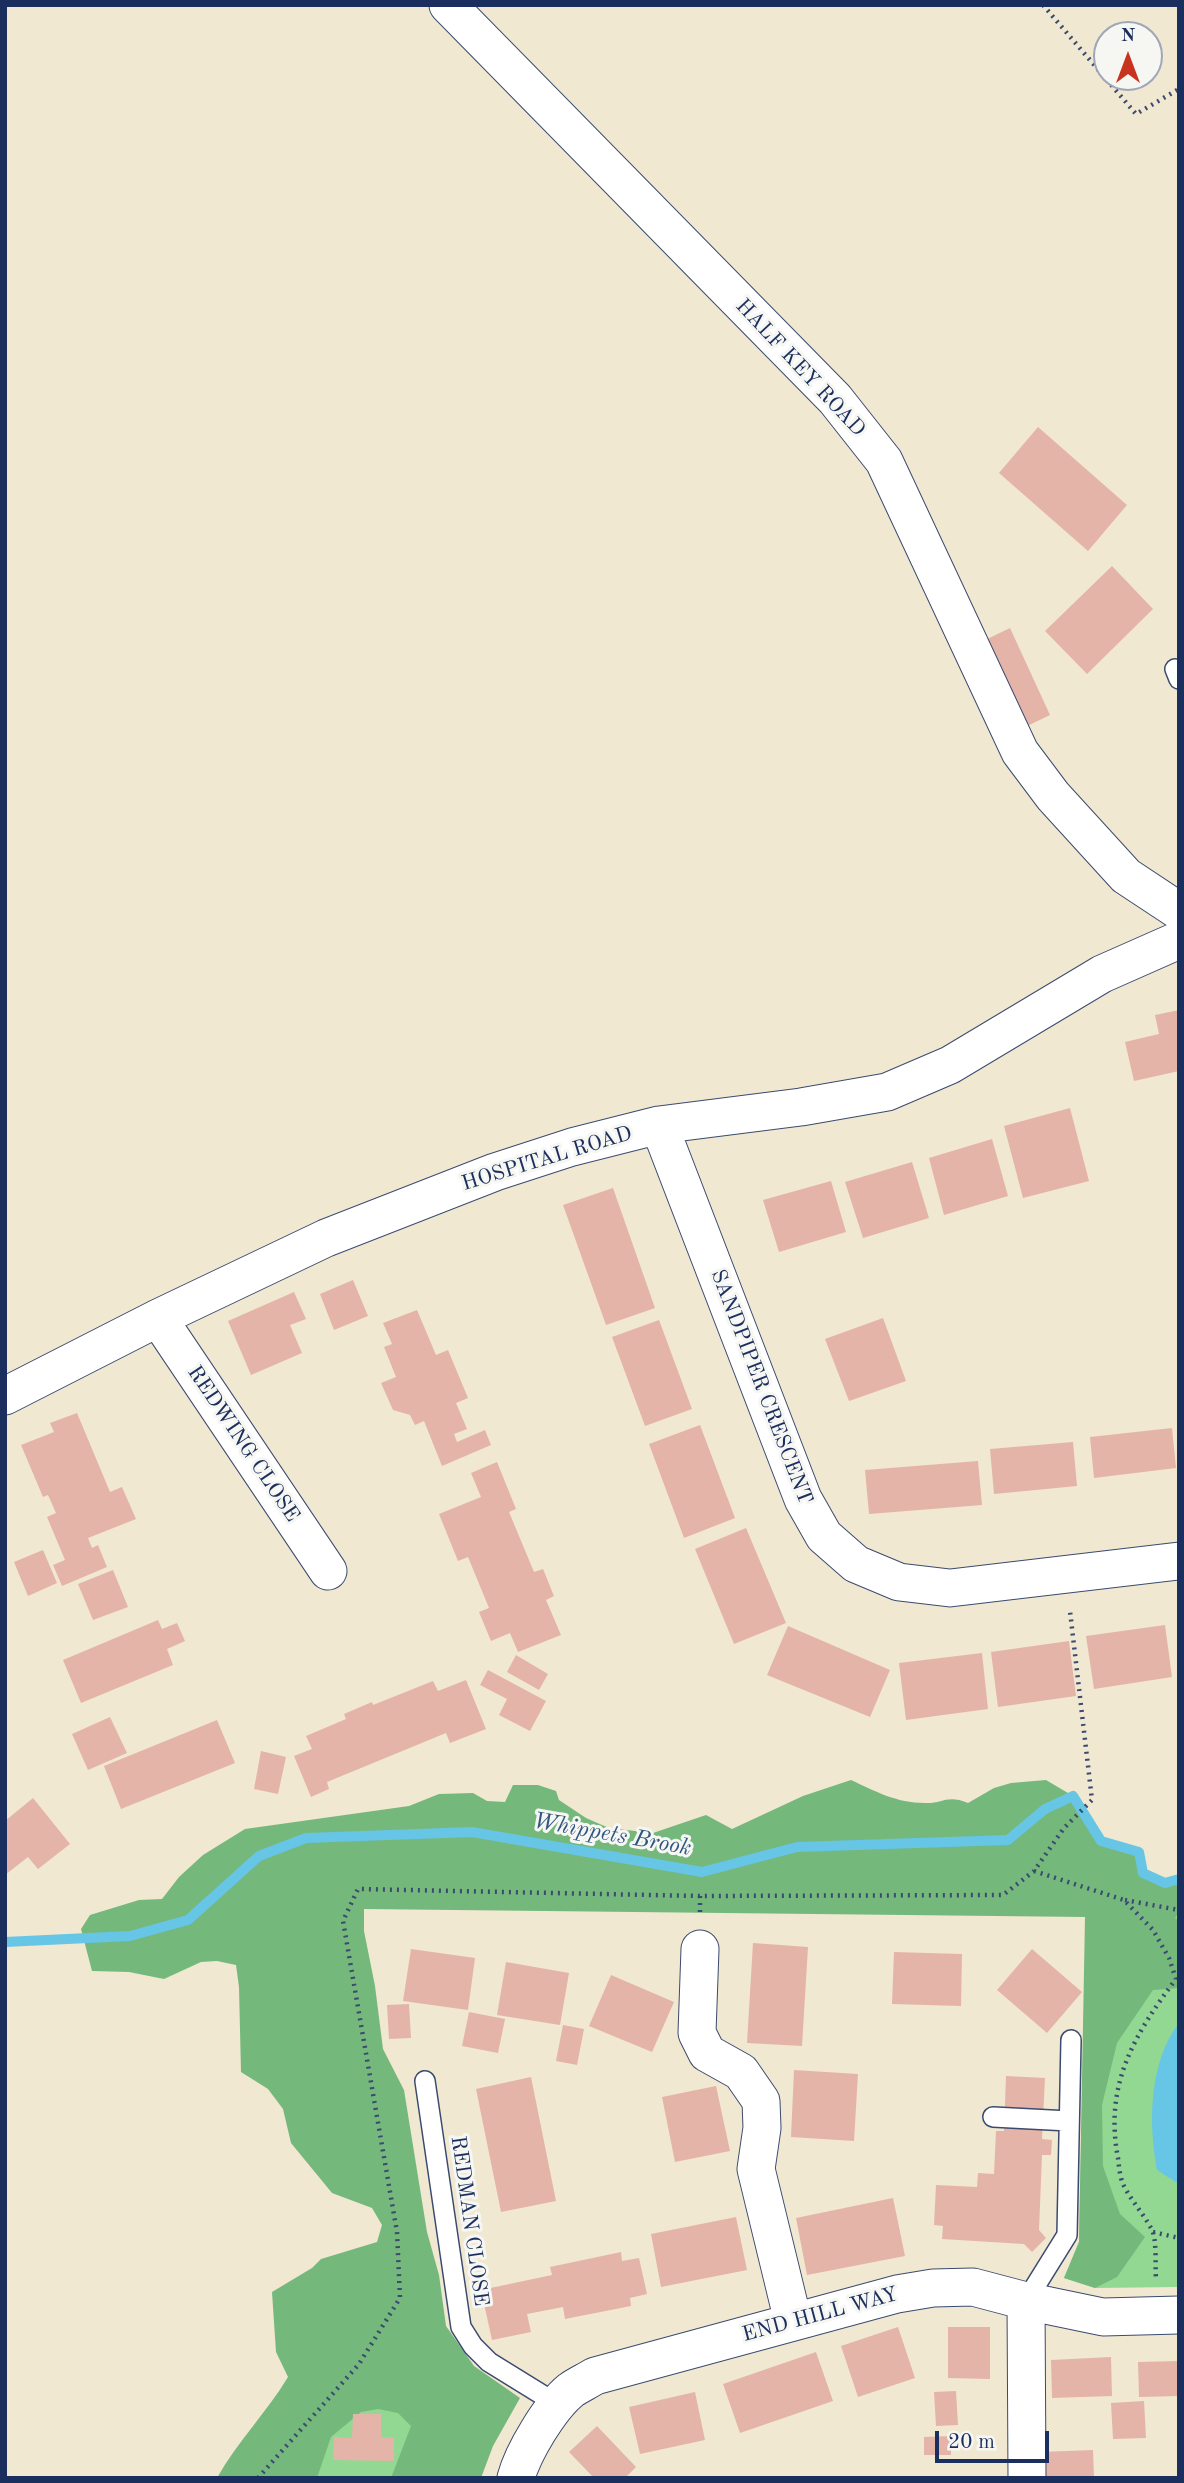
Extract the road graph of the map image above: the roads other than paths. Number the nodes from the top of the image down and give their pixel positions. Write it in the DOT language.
graph roads {
  1 [pos="448,5"];
  2 [pos="1179,911"];
  3 [pos="1179,940"];
  4 [pos="659,1125"];
  5 [pos="158,1318"];
  6 [pos="5,1396"];
  7 [pos="1179,1561"];
  8 [pos="328,1571"];
  9 [pos="700,1949"];
  10 [pos="1071,2040"];
  11 [pos="425,2081"];
  12 [pos="993,2117"];
  13 [pos="1069,2121"];
  14 [pos="1026,2301"];
  15 [pos="1168,2315"];
  16 [pos="793,2321"];
  17 [pos="557,2403"];
  18 [pos="516,2478"];
  19 [pos="1027,2478"];
  1 -- 2 [label="street, HALF KEY ROAD"];
  3 -- 4 [label="street, HOSPITAL ROAD"];
  4 -- 5 [label="street, HOSPITAL ROAD"];
  4 -- 7 [label="street, SANDPIPER CRESCENT"];
  5 -- 6 [label="street, HOSPITAL ROAD"];
  5 -- 8 [label="street, REDWING CLOSE"];
  9 -- 16 [label="street"];
  10 -- 13 [label="lane"];
  11 -- 17 [label="lane, REDMAN CLOSE"];
  12 -- 13 [label="lane"];
  13 -- 14 [label="lane"];
  14 -- 15 [label="street, END HILL WAY"];
  14 -- 16 [label="street, END HILL WAY"];
  14 -- 19 [label="street"];
  16 -- 17 [label="street, END HILL WAY"];
  17 -- 18 [label="street, END HILL WAY"];
}
